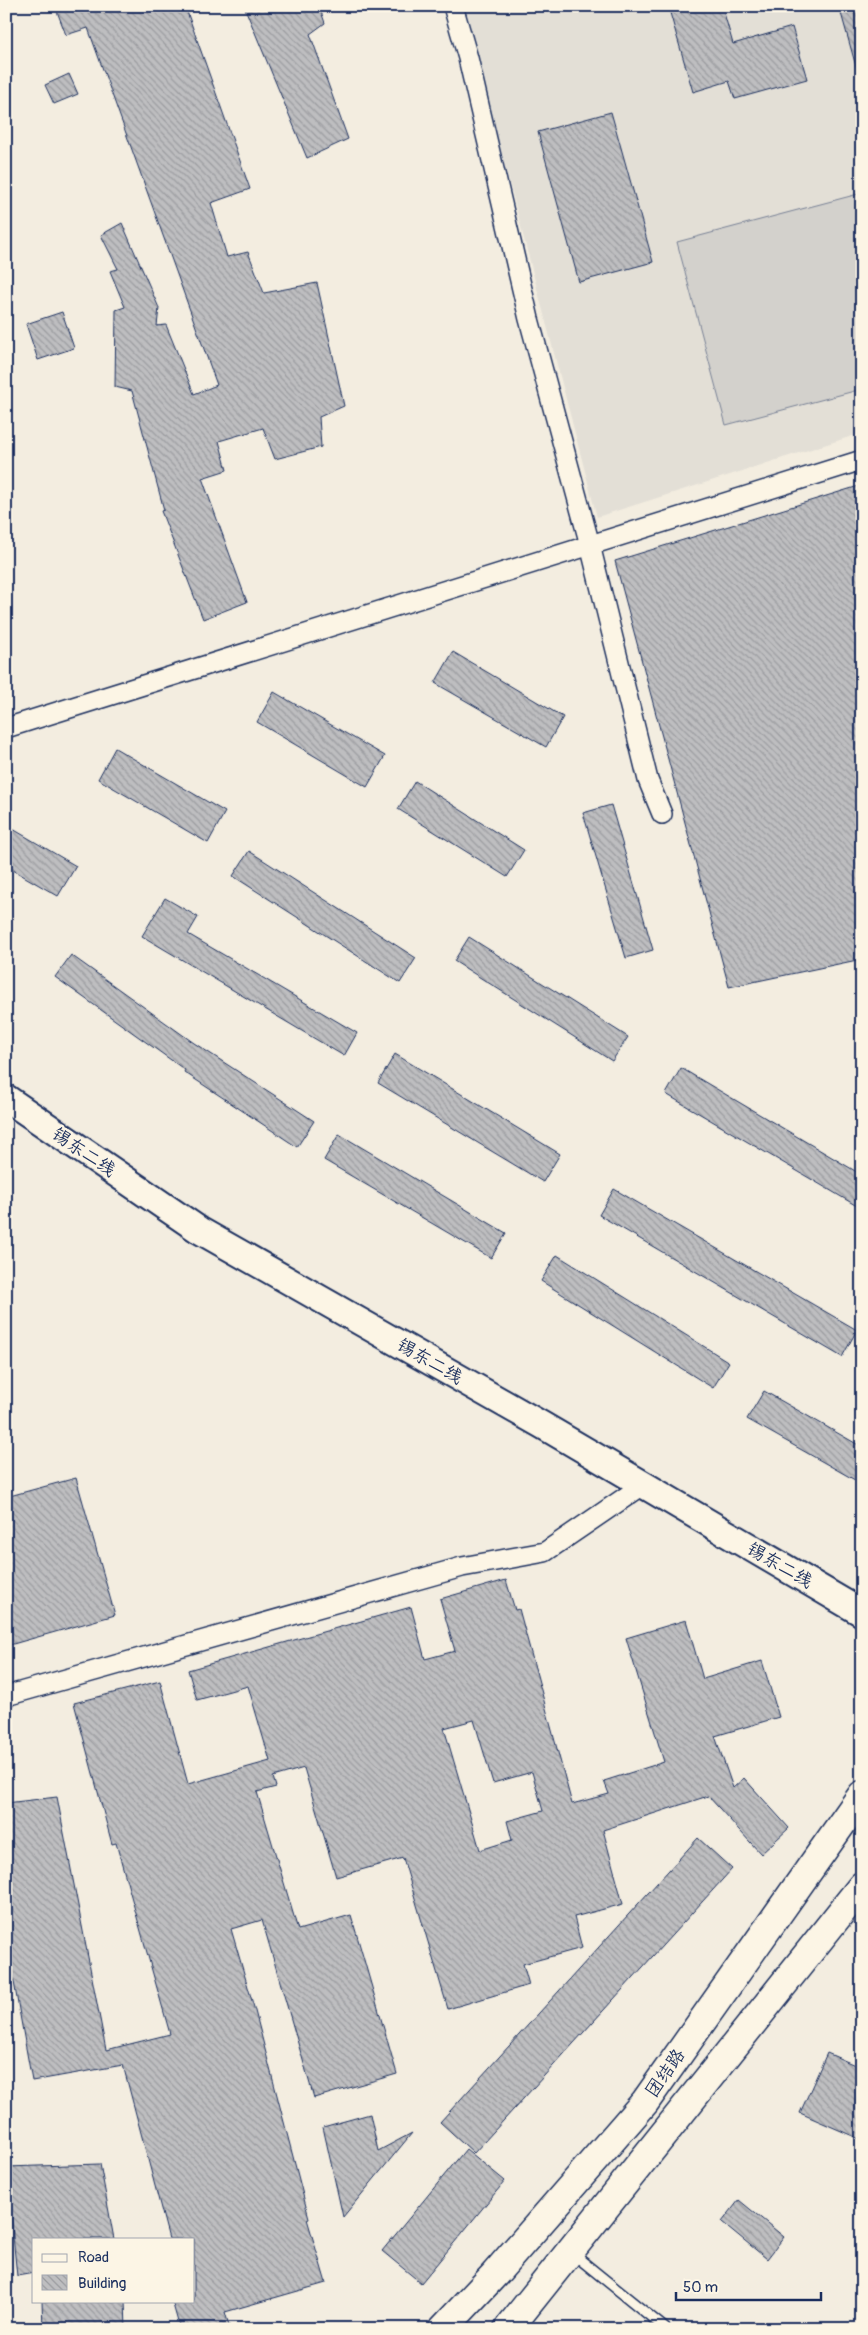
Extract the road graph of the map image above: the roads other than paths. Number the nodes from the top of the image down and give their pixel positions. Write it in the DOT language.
graph roads {
  1 [pos="453,6"];
  2 [pos="862,460"];
  3 [pos="590,545"];
  4 [pos="6,728"];
  5 [pos="662,814"];
  6 [pos="6,1098"];
  7 [pos="643,1485"];
  8 [pos="862,1613"];
  9 [pos="6,1696"];
  10 [pos="862,1796"];
  11 [pos="862,1886"];
  12 [pos="570,2251"];
  13 [pos="443,2329"];
  14 [pos="508,2329"];
  15 [pos="666,2329"];
  1 -- 3 [label="street"];
  2 -- 3 [label="street"];
  3 -- 4 [label="street"];
  3 -- 5 [label="street"];
  6 -- 7 [label="main road, 锡东二线"];
  7 -- 8 [label="main road, 锡东二线"];
  7 -- 9 [label="street"];
  10 -- 13 [label="main road, 团结路"];
  11 -- 12 [label="main road, 团结路"];
  12 -- 14 [label="main road, 团结路"];
  12 -- 15 [label="lane"];
}
